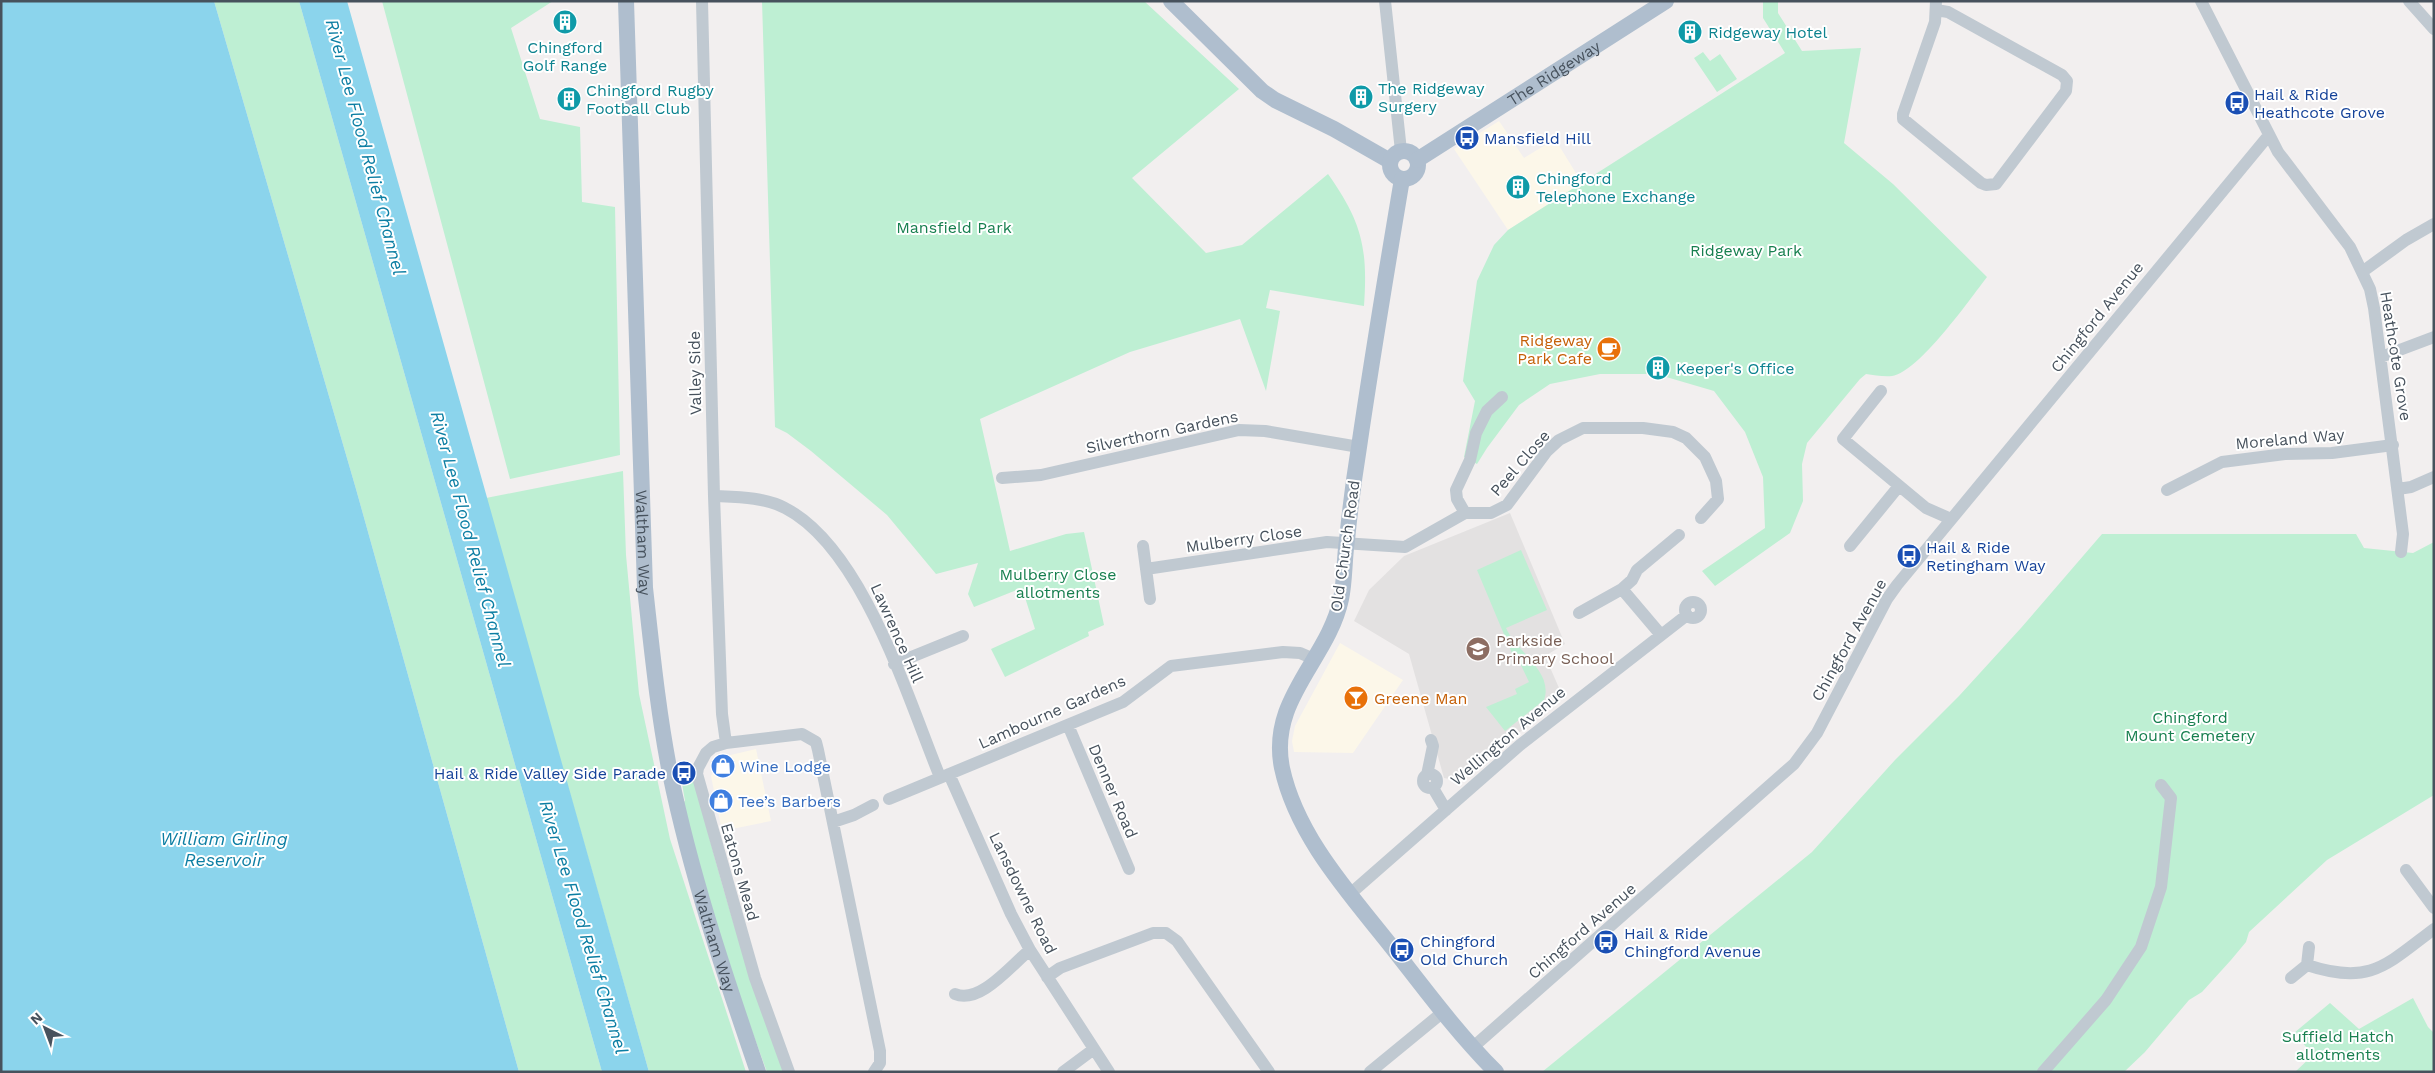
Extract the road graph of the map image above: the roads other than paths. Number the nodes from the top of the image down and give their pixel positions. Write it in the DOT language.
graph roads {
  1 [pos="626,1"];
  2 [pos="702,1"];
  3 [pos="1171,1"];
  4 [pos="1385,1"];
  5 [pos="1666,1"];
  6 [pos="2201,1"];
  7 [pos="2409,1"];
  8 [pos="1936,6"];
  9 [pos="2434,29"];
  10 [pos="2269,135"];
  11 [pos="1396,156"];
  12 [pos="1418,160"];
  13 [pos="1402,179"];
  14 [pos="2434,224"];
  15 [pos="2362,272"];
  16 [pos="2434,337"];
  17 [pos="2381,357"];
  18 [pos="1881,391"];
  19 [pos="1502,397"];
  20 [pos="2393,445"];
  21 [pos="1359,447"];
  22 [pos="2434,477"];
  23 [pos="1002,478"];
  24 [pos="1899,486"];
  25 [pos="2398,489"];
  26 [pos="2167,490"];
  27 [pos="714,496"];
  28 [pos="1465,513"];
  29 [pos="1701,518"];
  30 [pos="1951,519"];
  31 [pos="1679,535"];
  32 [pos="1346,542"];
  33 [pos="1143,546"];
  34 [pos="1850,546"];
  35 [pos="2400,552"];
  36 [pos="1146,569"];
  37 [pos="1622,589"];
  38 [pos="1150,599"];
  39 [pos="1579,613"];
  40 [pos="1687,615"];
  41 [pos="1661,635"];
  42 [pos="963,636"];
  43 [pos="1314,659"];
  44 [pos="894,664"];
  45 [pos="1068,725"];
  46 [pos="1431,740"];
  47 [pos="726,743"];
  48 [pos="944,776"];
  49 [pos="2161,785"];
  50 [pos="889,799"];
  51 [pos="873,805"];
  52 [pos="1446,810"];
  53 [pos="833,822"];
  54 [pos="1128,869"];
  55 [pos="2406,870"];
  56 [pos="1350,894"];
  57 [pos="2434,908"];
  58 [pos="2432,934"];
  59 [pos="2309,947"];
  60 [pos="1030,950"];
  61 [pos="2307,965"];
  62 [pos="1047,977"];
  63 [pos="2291,978"];
  64 [pos="955,994"];
  65 [pos="1443,1012"];
  66 [pos="1472,1048"];
  67 [pos="1094,1049"];
  68 [pos="758,1072"];
  69 [pos="789,1072"];
  70 [pos="874,1072"];
  71 [pos="1063,1072"];
  72 [pos="1109,1072"];
  73 [pos="1269,1072"];
  74 [pos="1370,1072"];
  75 [pos="1496,1072"];
  76 [pos="2043,1072"];
  1 -- 68 [label="main road, Waltham Way"];
  2 -- 27 [label="street, Valley Side"];
  3 -- 11 [label="main road"];
  4 -- 11 [label="street"];
  5 -- 12 [label="main road, The Ridgeway"];
  6 -- 10 [label="street, Heathcote Grove"];
  7 -- 9 [label="street"];
  8 -- 8 [label="street"];
  10 -- 15 [label="street, Heathcote Grove"];
  10 -- 30 [label="street, Chingford Avenue"];
  11 -- 12 [label="main road"];
  11 -- 13 [label="main road"];
  12 -- 13 [label="main road"];
  13 -- 21 [label="main road, Old Church Road"];
  14 -- 15 [label="street"];
  15 -- 17 [label="street, Heathcote Grove"];
  16 -- 17 [label="street"];
  17 -- 20 [label="street, Heathcote Grove"];
  18 -- 24 [label="street"];
  19 -- 28 [label="street"];
  20 -- 25 [label="street, Heathcote Grove"];
  20 -- 26 [label="street, Moreland Way"];
  21 -- 23 [label="street, Silverthorn Gardens"];
  21 -- 32 [label="main road, Old Church Road"];
  22 -- 25 [label="street"];
  24 -- 30 [label="street"];
  24 -- 34 [label="street"];
  25 -- 35 [label="street, Heathcote Grove"];
  27 -- 44 [label="street, Lawrence Hill"];
  27 -- 47 [label="street, Valley Side"];
  28 -- 29 [label="street, Peel Close"];
  28 -- 32 [label="street, Peel Close"];
  30 -- 66 [label="street, Chingford Avenue"];
  31 -- 37 [label="street"];
  32 -- 36 [label="street, Mulberry Close"];
  32 -- 43 [label="main road, Old Church Road"];
  33 -- 36 [label="street"];
  36 -- 38 [label="street"];
  37 -- 39 [label="street"];
  37 -- 41 [label="street"];
  40 -- 41 [label="street, Wellington Avenue"];
  41 -- 52 [label="street, Wellington Avenue"];
  42 -- 44 [label="street"];
  43 -- 45 [label="street, Lambourne Gardens"];
  43 -- 56 [label="main road, Old Church Road"];
  44 -- 48 [label="street, Lawrence Hill"];
  45 -- 48 [label="street, Lambourne Gardens"];
  45 -- 54 [label="street, Denner Road"];
  46 -- 52 [label="street, Wellington Avenue"];
  47 -- 53 [label="street, Eatons Mead"];
  47 -- 69 [label="street, Eatons Mead"];
  48 -- 50 [label="street, Lambourne Gardens"];
  48 -- 60 [label="street, Lansdowne Road"];
  49 -- 76 [label="street"];
  51 -- 53 [label="street"];
  52 -- 56 [label="street, Wellington Avenue"];
  53 -- 70 [label="street, Eatons Mead"];
  55 -- 57 [label="street"];
  56 -- 65 [label="main road, Old Church Road"];
  58 -- 61 [label="street"];
  59 -- 61 [label="street"];
  60 -- 62 [label="street, Lansdowne Road"];
  60 -- 64 [label="street"];
  61 -- 63 [label="street"];
  62 -- 67 [label="street, Lansdowne Road"];
  62 -- 73 [label="street"];
  65 -- 66 [label="main road, Old Church Road"];
  65 -- 74 [label="street"];
  66 -- 75 [label="main road, Old Church Road"];
  67 -- 71 [label="street"];
  67 -- 72 [label="street, Lansdowne Road"];
}
